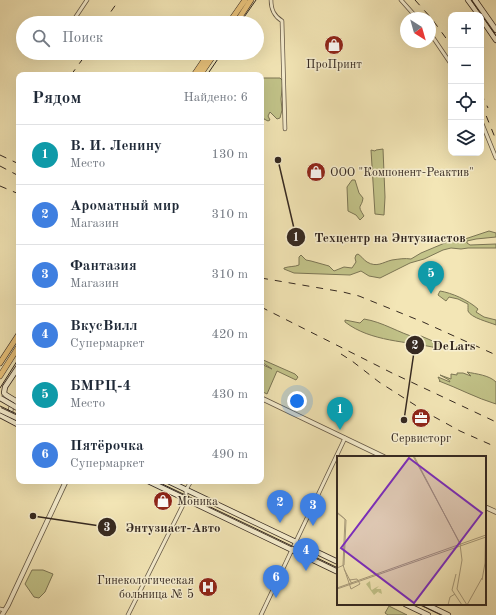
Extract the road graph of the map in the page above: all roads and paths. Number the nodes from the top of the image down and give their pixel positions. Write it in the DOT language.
graph roads {
  1 [pos="88,0"];
  2 [pos="245,0"];
  3 [pos="251,0"];
  4 [pos="271,0"];
  5 [pos="401,0"];
  6 [pos="468,0"];
  7 [pos="475,0"];
  8 [pos="412,12"];
  9 [pos="477,12"];
  10 [pos="76,16"];
  11 [pos="234,16"];
  12 [pos="241,16"];
  13 [pos="484,21"];
  14 [pos="494,32"];
  15 [pos="496,40"];
  16 [pos="436,41"];
  17 [pos="448,59"];
  18 [pos="204,60"];
  19 [pos="210,60"];
  20 [pos="196,72"];
  21 [pos="202,72"];
  22 [pos="484,128"];
  23 [pos="285,129"];
  24 [pos="496,158"];
  25 [pos="16,339"];
  26 [pos="16,351"];
  27 [pos="0,363"];
  28 [pos="16,370"];
  29 [pos="0,376"];
  30 [pos="5,387"];
  31 [pos="0,394"];
  32 [pos="0,398"];
  33 [pos="264,399"];
  34 [pos="16,402"];
  35 [pos="16,405"];
  36 [pos="16,407"];
  37 [pos="0,410"];
  38 [pos="0,415"];
  39 [pos="16,418"];
  40 [pos="13,422"];
  41 [pos="16,424"];
  42 [pos="345,438"];
  43 [pos="382,456"];
  44 [pos="65,484"];
  45 [pos="154,484"];
  46 [pos="174,484"];
  47 [pos="189,484"];
  48 [pos="186,490"];
  49 [pos="186,499"];
  50 [pos="486,507"];
  51 [pos="496,512"];
  52 [pos="296,543"];
  53 [pos="292,550"];
  54 [pos="337,562"];
  55 [pos="337,572"];
  56 [pos="407,605"];
  57 [pos="427,605"];
  58 [pos="3,612"];
  59 [pos="2,615"];
  60 [pos="128,615"];
  61 [pos="261,615"];
  62 [pos="428,615"];
  63 [pos="448,615"];
  1 -- 10 [label="street"];
  2 -- 11 [label="main road"];
  3 -- 12 [label="main road"];
  4 -- 23 [label="street"];
  5 -- 8 [label="street"];
  6 -- 9 [label="main road"];
  7 -- 14 [label="main road"];
  13 -- 14 [label="main road"];
  14 -- 15 [label="main road"];
  16 -- 17 [label="street"];
  18 -- 20 [label="main road"];
  19 -- 21 [label="main road"];
  22 -- 24 [label="street"];
  25 -- 27 [label="main road"];
  26 -- 29 [label="main road"];
  28 -- 30 [label="main road"];
  30 -- 31 [label="street"];
  30 -- 34 [label="main road"];
  32 -- 36 [label="main road, bridge"];
  33 -- 42 [label="street"];
  35 -- 40 [label="street"];
  37 -- 39 [label="main road, bridge"];
  38 -- 40 [label="main road"];
  40 -- 41 [label="main road"];
  42 -- 43 [label="street"];
  42 -- 52 [label="street"];
  44 -- 58 [label="street"];
  45 -- 49 [label="main road"];
  46 -- 48 [label="main road"];
  47 -- 48 [label="street"];
  48 -- 49 [label="street"];
  48 -- 52 [label="main road"];
  49 -- 53 [label="main road"];
  49 -- 60 [label="street"];
  50 -- 51 [label="street"];
  52 -- 53 [label="street"];
  52 -- 54 [label="main road"];
  53 -- 55 [label="main road"];
  53 -- 61 [label="street"];
  56 -- 62 [label="main road"];
  57 -- 63 [label="main road"];
  58 -- 59 [label="street"];
}
